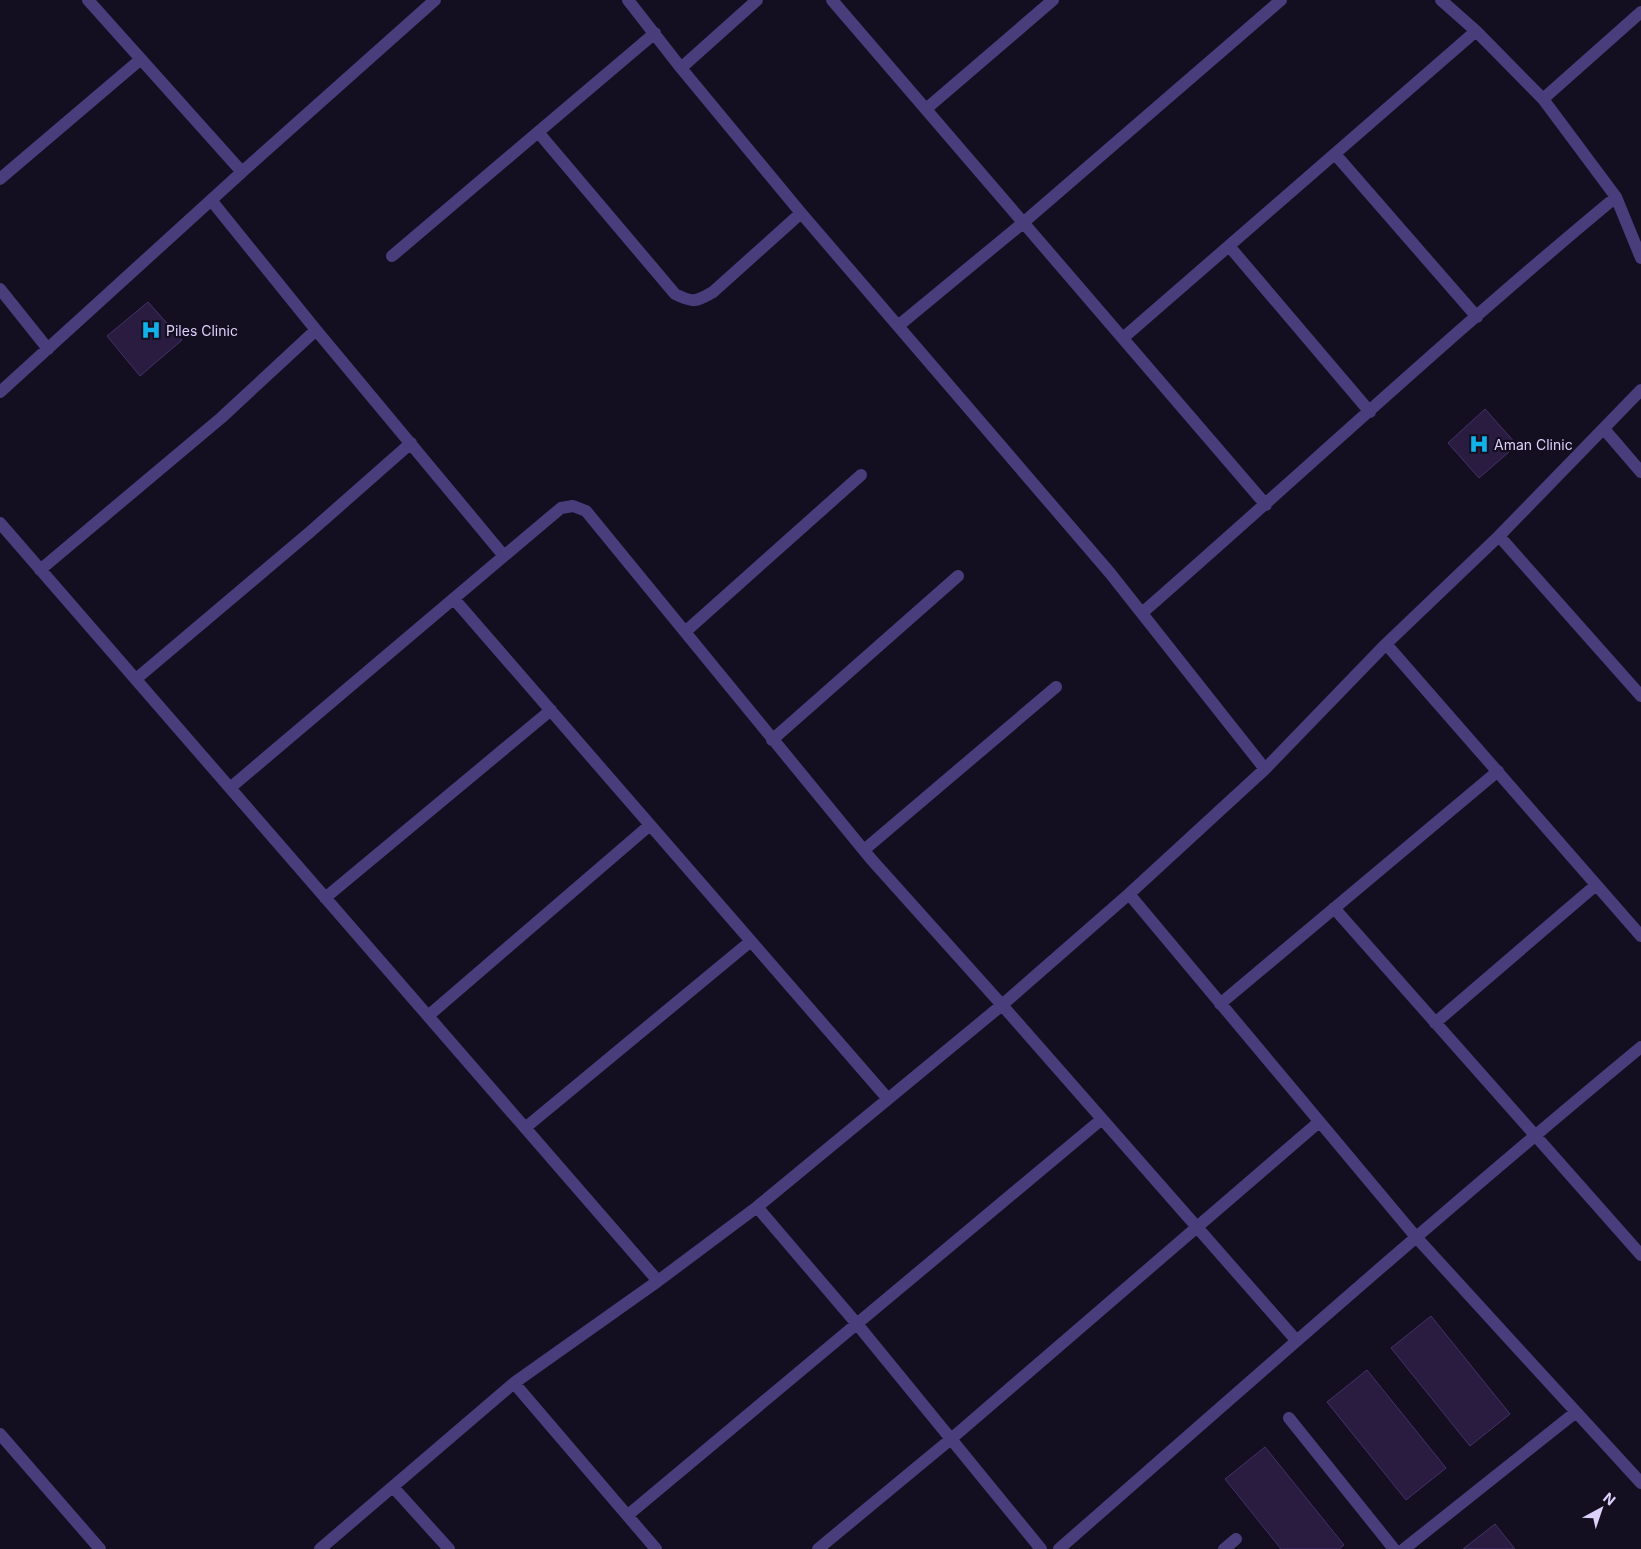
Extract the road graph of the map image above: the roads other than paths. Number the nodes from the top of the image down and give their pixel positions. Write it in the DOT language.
graph roads {
  1 [pos="88,0"];
  2 [pos="435,0"];
  3 [pos="628,0"];
  4 [pos="757,0"];
  5 [pos="832,0"];
  6 [pos="1053,0"];
  7 [pos="1281,0"];
  8 [pos="1443,0"];
  9 [pos="1641,12"];
  10 [pos="1476,31"];
  11 [pos="654,33"];
  12 [pos="141,59"];
  13 [pos="681,68"];
  14 [pos="1542,99"];
  15 [pos="926,109"];
  16 [pos="538,132"];
  17 [pos="1335,154"];
  18 [pos="242,172"];
  19 [pos="0,179"];
  20 [pos="1616,197"];
  21 [pos="211,200"];
  22 [pos="801,213"];
  23 [pos="1024,222"];
  24 [pos="1229,246"];
  25 [pos="392,256"];
  26 [pos="1641,258"];
  27 [pos="0,290"];
  28 [pos="1478,316"];
  29 [pos="898,326"];
  30 [pos="316,330"];
  31 [pos="1124,338"];
  32 [pos="48,349"];
  33 [pos="1641,390"];
  34 [pos="0,392"];
  35 [pos="1370,412"];
  36 [pos="1604,429"];
  37 [pos="411,442"];
  38 [pos="1641,472"];
  39 [pos="860,475"];
  40 [pos="1266,505"];
  41 [pos="0,523"];
  42 [pos="1500,536"];
  43 [pos="504,556"];
  44 [pos="40,570"];
  45 [pos="958,576"];
  46 [pos="454,599"];
  47 [pos="1142,613"];
  48 [pos="685,632"];
  49 [pos="1386,644"];
  50 [pos="136,680"];
  51 [pos="1056,687"];
  52 [pos="1641,696"];
  53 [pos="551,710"];
  54 [pos="772,740"];
  55 [pos="1265,769"];
  56 [pos="1498,771"];
  57 [pos="230,788"];
  58 [pos="650,825"];
  59 [pos="864,850"];
  60 [pos="1596,885"];
  61 [pos="1129,894"];
  62 [pos="325,898"];
  63 [pos="1334,908"];
  64 [pos="1641,936"];
  65 [pos="751,941"];
  66 [pos="1002,1004"];
  67 [pos="1220,1004"];
  68 [pos="428,1016"];
  69 [pos="1435,1023"];
  70 [pos="1641,1047"];
  71 [pos="888,1099"];
  72 [pos="1102,1119"];
  73 [pos="1319,1122"];
  74 [pos="525,1128"];
  75 [pos="1534,1136"];
  76 [pos="757,1207"];
  77 [pos="1197,1228"];
  78 [pos="1416,1237"];
  79 [pos="1641,1255"];
  80 [pos="658,1281"];
  81 [pos="858,1324"];
  82 [pos="1296,1340"];
  83 [pos="514,1383"];
  84 [pos="1576,1412"];
  85 [pos="1289,1418"];
  86 [pos="0,1434"];
  87 [pos="951,1439"];
  88 [pos="1641,1483"];
  89 [pos="393,1488"];
  90 [pos="628,1515"];
  91 [pos="1236,1539"];
  92 [pos="100,1549"];
  93 [pos="320,1549"];
  94 [pos="449,1549"];
  95 [pos="656,1549"];
  96 [pos="818,1549"];
  97 [pos="1041,1549"];
  98 [pos="1059,1549"];
  99 [pos="1224,1549"];
  100 [pos="1394,1549"];
  101 [pos="1404,1549"];
  1 -- 12 [label="street"];
  2 -- 18 [label="street"];
  3 -- 11 [label="street"];
  4 -- 13 [label="street"];
  5 -- 15 [label="street"];
  6 -- 15 [label="street"];
  7 -- 23 [label="street"];
  8 -- 10 [label="street"];
  9 -- 14 [label="street"];
  10 -- 14 [label="street"];
  10 -- 17 [label="street"];
  11 -- 13 [label="street"];
  11 -- 16 [label="street"];
  12 -- 18 [label="street"];
  12 -- 19 [label="street"];
  13 -- 22 [label="street"];
  14 -- 20 [label="street"];
  15 -- 23 [label="street"];
  16 -- 22 [label="street"];
  16 -- 25 [label="street"];
  17 -- 24 [label="street"];
  17 -- 28 [label="street"];
  18 -- 21 [label="street"];
  20 -- 26 [label="street"];
  20 -- 28 [label="street"];
  21 -- 30 [label="street"];
  21 -- 32 [label="street"];
  22 -- 29 [label="street"];
  23 -- 29 [label="street"];
  23 -- 31 [label="street"];
  24 -- 31 [label="street"];
  24 -- 35 [label="street"];
  27 -- 32 [label="street"];
  28 -- 35 [label="street"];
  29 -- 47 [label="street"];
  30 -- 37 [label="street"];
  30 -- 44 [label="street"];
  31 -- 40 [label="street"];
  32 -- 34 [label="street"];
  33 -- 36 [label="street"];
  35 -- 40 [label="street"];
  36 -- 38 [label="street"];
  36 -- 42 [label="street"];
  37 -- 43 [label="street"];
  37 -- 50 [label="street"];
  39 -- 48 [label="street"];
  40 -- 47 [label="street"];
  41 -- 44 [label="street"];
  42 -- 49 [label="street"];
  42 -- 52 [label="street"];
  43 -- 46 [label="street"];
  43 -- 48 [label="street"];
  44 -- 50 [label="street"];
  45 -- 54 [label="street"];
  46 -- 53 [label="street"];
  46 -- 57 [label="street"];
  47 -- 55 [label="street"];
  48 -- 54 [label="street"];
  49 -- 55 [label="street"];
  49 -- 56 [label="street"];
  50 -- 57 [label="street"];
  51 -- 59 [label="street"];
  53 -- 58 [label="street"];
  53 -- 62 [label="street"];
  54 -- 59 [label="street"];
  55 -- 61 [label="street"];
  56 -- 60 [label="street"];
  56 -- 63 [label="street"];
  57 -- 62 [label="street"];
  58 -- 65 [label="street"];
  58 -- 68 [label="street"];
  59 -- 66 [label="street"];
  60 -- 64 [label="street"];
  60 -- 69 [label="street"];
  61 -- 66 [label="street"];
  61 -- 67 [label="street"];
  62 -- 68 [label="street"];
  63 -- 67 [label="street"];
  63 -- 69 [label="street"];
  65 -- 71 [label="street"];
  65 -- 74 [label="street"];
  66 -- 71 [label="street"];
  66 -- 72 [label="street"];
  67 -- 73 [label="street"];
  68 -- 74 [label="street"];
  69 -- 75 [label="street"];
  70 -- 75 [label="street"];
  71 -- 76 [label="street"];
  72 -- 77 [label="street"];
  72 -- 81 [label="street"];
  73 -- 77 [label="street"];
  73 -- 78 [label="street"];
  74 -- 80 [label="street"];
  75 -- 78 [label="street"];
  75 -- 79 [label="street"];
  76 -- 80 [label="street"];
  76 -- 81 [label="street"];
  77 -- 82 [label="street"];
  77 -- 87 [label="street"];
  78 -- 82 [label="street"];
  78 -- 84 [label="street"];
  80 -- 83 [label="street"];
  81 -- 87 [label="street"];
  81 -- 90 [label="street"];
  82 -- 98 [label="street"];
  83 -- 89 [label="street"];
  83 -- 90 [label="street"];
  84 -- 88 [label="street"];
  84 -- 101 [label="street"];
  85 -- 100 [label="street"];
  86 -- 92 [label="street"];
  87 -- 96 [label="street"];
  87 -- 97 [label="street"];
  89 -- 93 [label="street"];
  89 -- 94 [label="street"];
  90 -- 95 [label="street"];
  91 -- 99 [label="street"];
}
